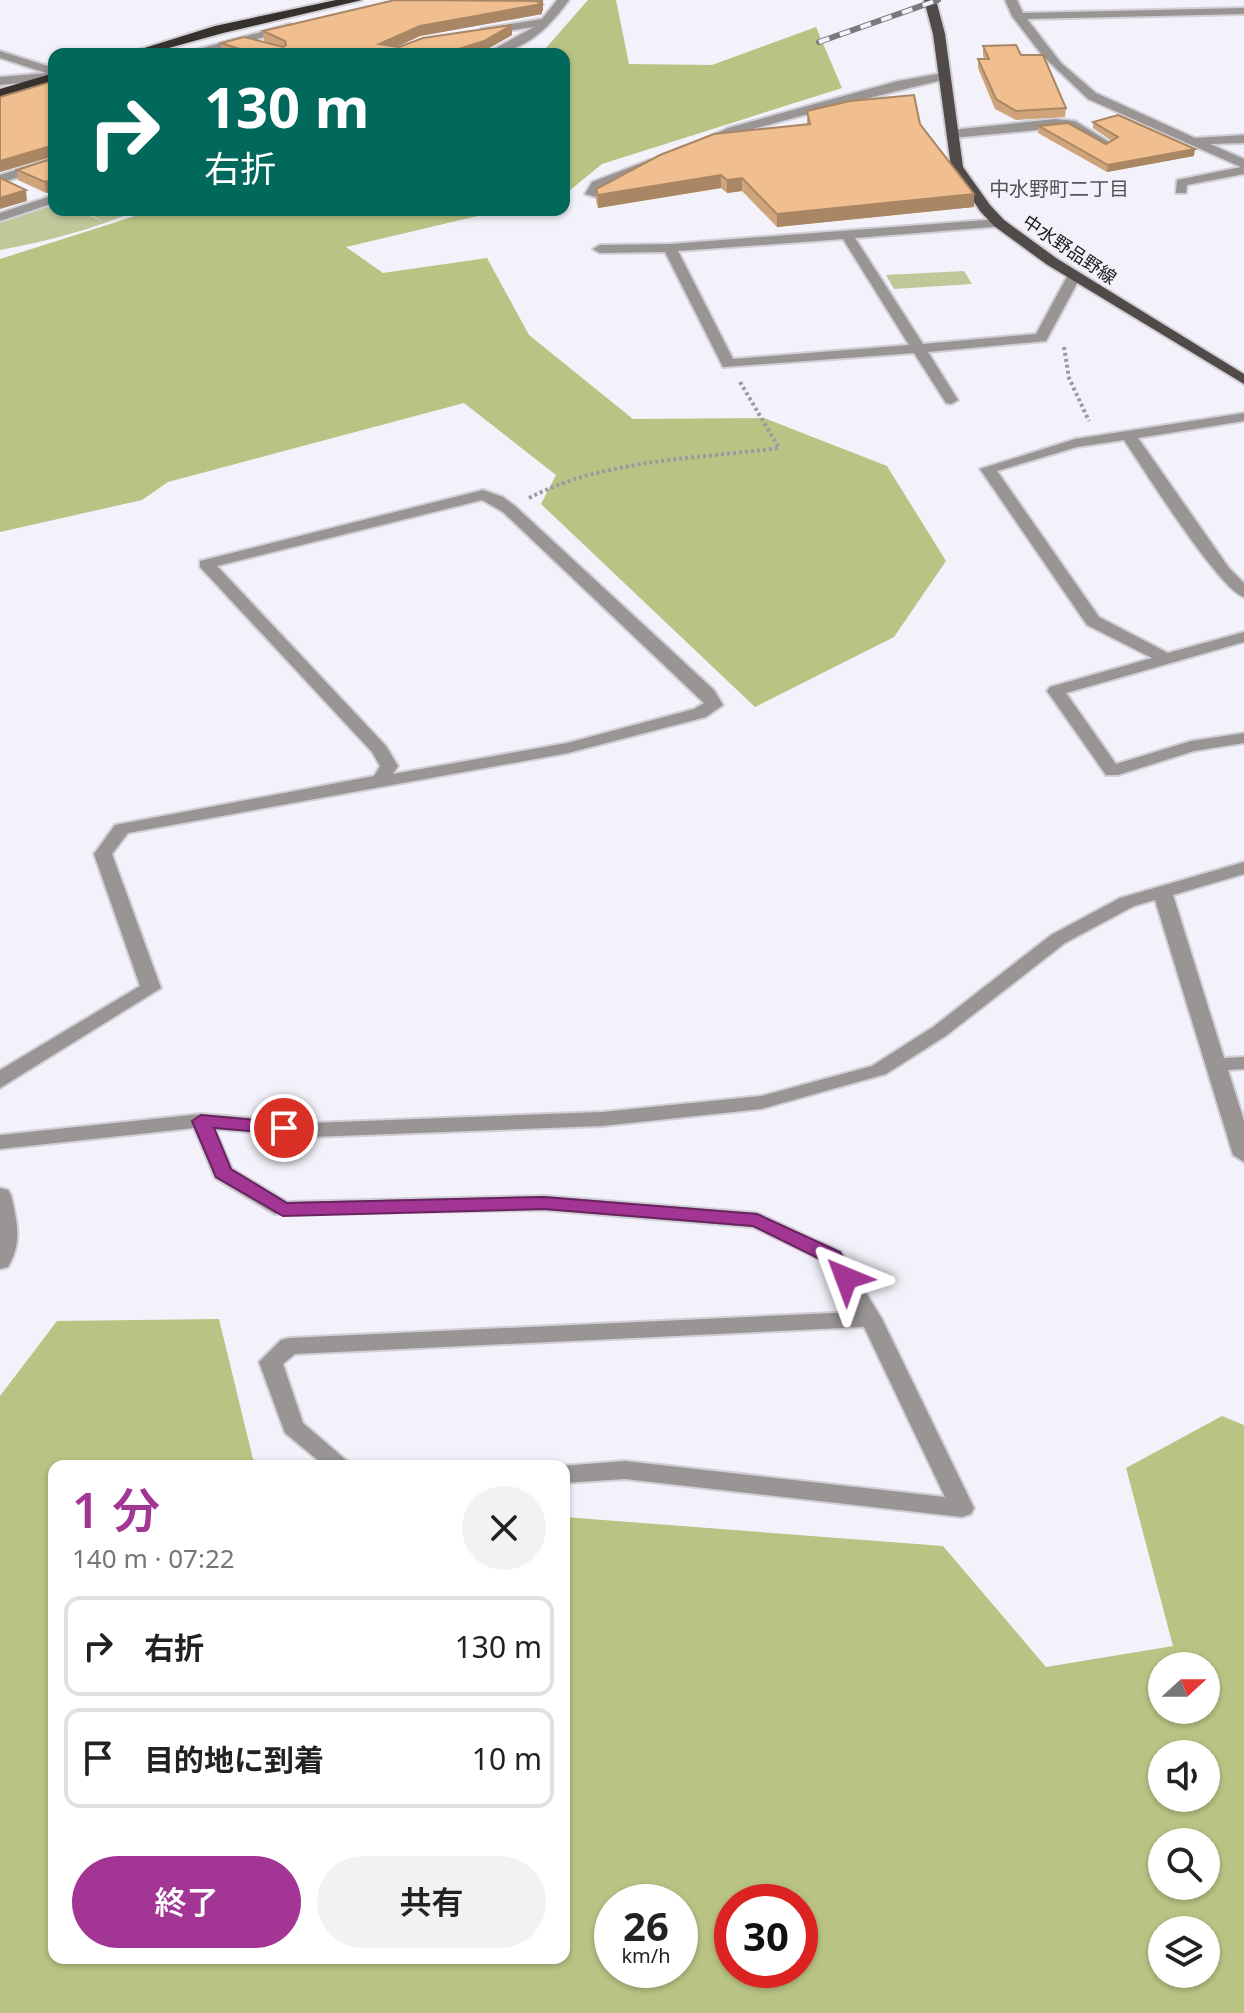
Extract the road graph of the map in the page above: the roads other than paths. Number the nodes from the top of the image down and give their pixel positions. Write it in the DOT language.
graph roads {
  1 [pos="563,0"];
  2 [pos="930,0"];
  3 [pos="1011,0"];
  4 [pos="354,7"];
  5 [pos="1244,11"];
  6 [pos="1018,16"];
  7 [pos="548,21"];
  8 [pos="477,33"];
  9 [pos="242,39"];
  10 [pos="153,48"];
  11 [pos="209,48"];
  12 [pos="264,48"];
  13 [pos="508,48"];
  14 [pos="0,54"];
  15 [pos="48,73"];
  16 [pos="48,76"];
  17 [pos="48,77"];
  18 [pos="943,77"];
  19 [pos="0,81"];
  20 [pos="0,94"];
  21 [pos="952,134"];
  22 [pos="1244,139"];
  23 [pos="1193,142"];
  24 [pos="1108,145"];
  25 [pos="691,147"];
  26 [pos="664,158"];
  27 [pos="48,164"];
  28 [pos="1244,167"];
  29 [pos="0,180"];
  30 [pos="1181,190"];
  31 [pos="591,194"];
  32 [pos="48,200"];
  33 [pos="48,202"];
  34 [pos="0,217"];
  35 [pos="999,223"];
  36 [pos="847,235"];
  37 [pos="670,248"];
  38 [pos="600,249"];
  39 [pos="1074,276"];
  40 [pos="918,350"];
  41 [pos="1244,380"];
  42 [pos="951,400"];
  43 [pos="1244,417"];
  44 [pos="1128,435"];
  45 [pos="1244,592"];
  46 [pos="1244,637"];
  47 [pos="1168,660"];
  48 [pos="1244,738"];
  49 [pos="380,780"];
  50 [pos="1244,868"];
  51 [pos="1162,891"];
  52 [pos="1244,1063"];
  53 [pos="1221,1064"];
  54 [pos="0,1082"];
  55 [pos="201,1121"];
  56 [pos="1,1137"];
  57 [pos="1244,1155"];
  58 [pos="0,1195"];
  59 [pos="0,1262"];
  60 [pos="871,1319"];
  61 [pos="334,1460"];
  62 [pos="570,1474"];
  1 -- 7 [label="street"];
  2 -- 18 [label="main road, 中水野品野線"];
  3 -- 6 [label="street"];
  4 -- 9 [label="street"];
  4 -- 10 [label="highway"];
  5 -- 6 [label="street"];
  6 -- 23 [label="street"];
  7 -- 8 [label="street"];
  7 -- 13 [label="street"];
  9 -- 11 [label="street"];
  9 -- 12 [label="street"];
  14 -- 15 [label="street"];
  16 -- 19 [label="street"];
  17 -- 20 [label="highway"];
  18 -- 21 [label="main road, 中水野品野線"];
  18 -- 25 [label="street"];
  21 -- 24 [label="street"];
  21 -- 35 [label="main road, 中水野品野線"];
  22 -- 23 [label="street"];
  23 -- 28 [label="street"];
  26 -- 31 [label="street"];
  27 -- 29 [label="street"];
  28 -- 30 [label="street"];
  29 -- 32 [label="street"];
  33 -- 34 [label="street"];
  35 -- 36 [label="street"];
  35 -- 39 [label="main road, 中水野品野線"];
  36 -- 37 [label="street"];
  36 -- 40 [label="street"];
  37 -- 38 [label="street"];
  37 -- 40 [label="street"];
  39 -- 40 [label="street"];
  39 -- 41 [label="main road, 中水野品野線"];
  40 -- 42 [label="street"];
  43 -- 44 [label="street"];
  44 -- 45 [label="street"];
  44 -- 47 [label="street"];
  46 -- 47 [label="street"];
  47 -- 48 [label="street"];
  49 -- 49 [label="street"];
  49 -- 54 [label="street"];
  50 -- 51 [label="street"];
  51 -- 55 [label="street"];
  51 -- 57 [label="street"];
  52 -- 53 [label="street"];
  55 -- 56 [label="street"];
  55 -- 60 [label="street"];
  58 -- 59 [label="street"];
  60 -- 61 [label="street"];
  60 -- 62 [label="street"];
}
